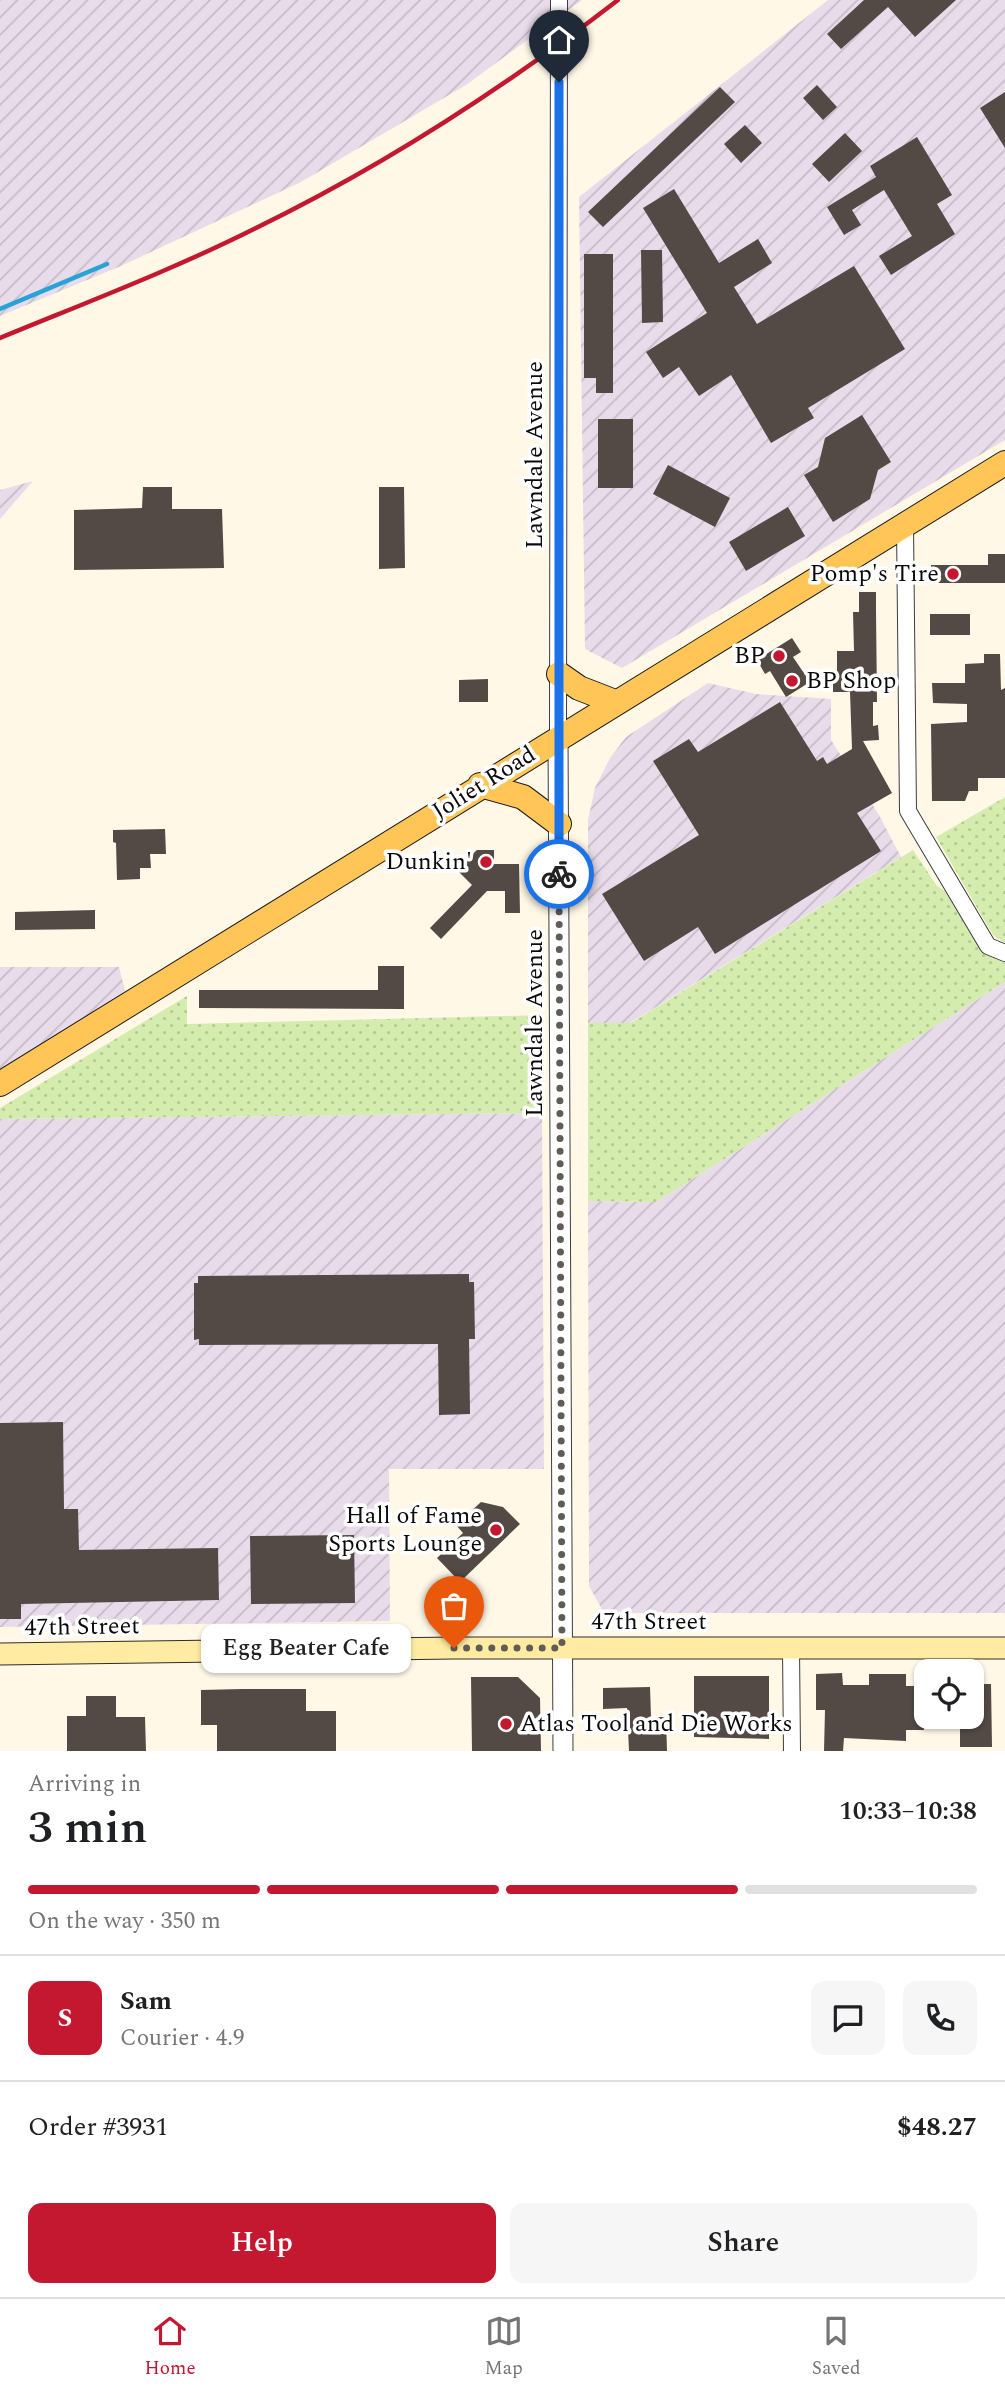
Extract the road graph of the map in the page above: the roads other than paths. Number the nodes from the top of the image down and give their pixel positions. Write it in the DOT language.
graph roads {
  1 [pos="559,0"];
  2 [pos="1005,463"];
  3 [pos="905,525"];
  4 [pos="559,674"];
  5 [pos="615,702"];
  6 [pos="558,736"];
  7 [pos="480,785"];
  8 [pos="559,824"];
  9 [pos="1003,953"];
  10 [pos="0,1084"];
  11 [pos="562,1648"];
  12 [pos="791,1648"];
  13 [pos="1005,1648"];
  14 [pos="0,1654"];
  15 [pos="563,1751"];
  16 [pos="792,1751"];
  1 -- 4 [label="street, Lawndale Avenue"];
  2 -- 3 [label="main road, Joliet Road"];
  3 -- 5 [label="main road, Joliet Road"];
  3 -- 9 [label="street"];
  4 -- 5 [label="main road"];
  4 -- 6 [label="street, Lawndale Avenue"];
  5 -- 6 [label="main road, Joliet Road"];
  6 -- 7 [label="main road, Joliet Road"];
  6 -- 8 [label="street, Lawndale Avenue"];
  7 -- 8 [label="main road"];
  7 -- 10 [label="main road, Joliet Road"];
  8 -- 11 [label="street, Lawndale Avenue"];
  11 -- 12 [label="main road, 47th Street"];
  11 -- 14 [label="main road, 47th Street"];
  11 -- 15 [label="street, Lawndale Avenue"];
  12 -- 13 [label="main road, 47th Street"];
  12 -- 16 [label="street"];
}
